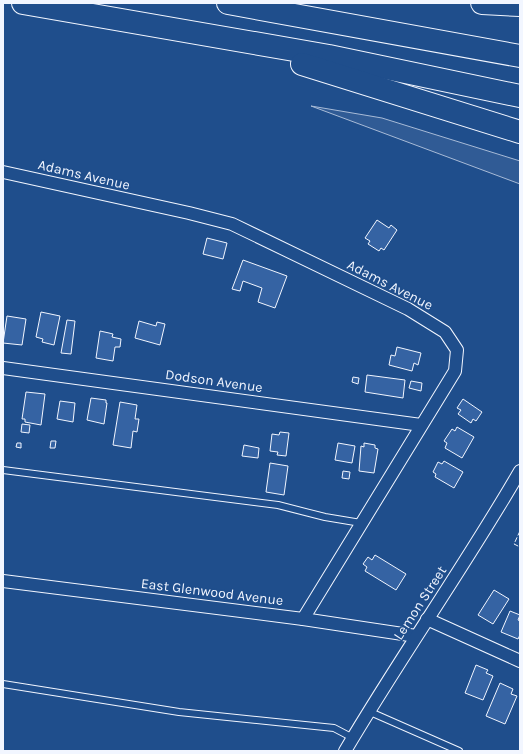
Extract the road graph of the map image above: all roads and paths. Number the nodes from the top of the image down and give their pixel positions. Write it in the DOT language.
graph roads {
  1 [pos="23,3"];
  2 [pos="228,3"];
  3 [pos="482,3"];
  4 [pos="520,4"];
  5 [pos="211,36"];
  6 [pos="520,56"];
  7 [pos="520,96"];
  8 [pos="520,132"];
  9 [pos="3,172"];
  10 [pos="3,368"];
  11 [pos="421,425"];
  12 [pos="3,470"];
  13 [pos="520,471"];
  14 [pos="361,523"];
  15 [pos="3,581"];
  16 [pos="303,619"];
  17 [pos="427,619"];
  18 [pos="416,636"];
  19 [pos="520,661"];
  20 [pos="3,684"];
  21 [pos="368,711"];
  22 [pos="352,738"];
  23 [pos="345,751"];
  24 [pos="459,751"];
  1 -- 5 [label="highway"];
  2 -- 6 [label="highway"];
  3 -- 4 [label="highway"];
  5 -- 7 [label="highway"];
  5 -- 8 [label="highway"];
  9 -- 11 [label="street, Adams Avenue"];
  10 -- 11 [label="street, Dodson Avenue"];
  11 -- 14 [label="street, Adams Avenue"];
  12 -- 14 [label="lane"];
  13 -- 17 [label="street, Lemon Street"];
  14 -- 16 [label="street, Adams Avenue"];
  15 -- 16 [label="street, East Glenwood Avenue"];
  16 -- 18 [label="street, East Glenwood Avenue"];
  17 -- 18 [label="street, Lemon Street"];
  17 -- 19 [label="street"];
  18 -- 21 [label="street, Lemon Street"];
  20 -- 22 [label="lane"];
  21 -- 22 [label="street, Lemon Street"];
  21 -- 24 [label="lane"];
  22 -- 23 [label="street, Lemon Street"];
}
